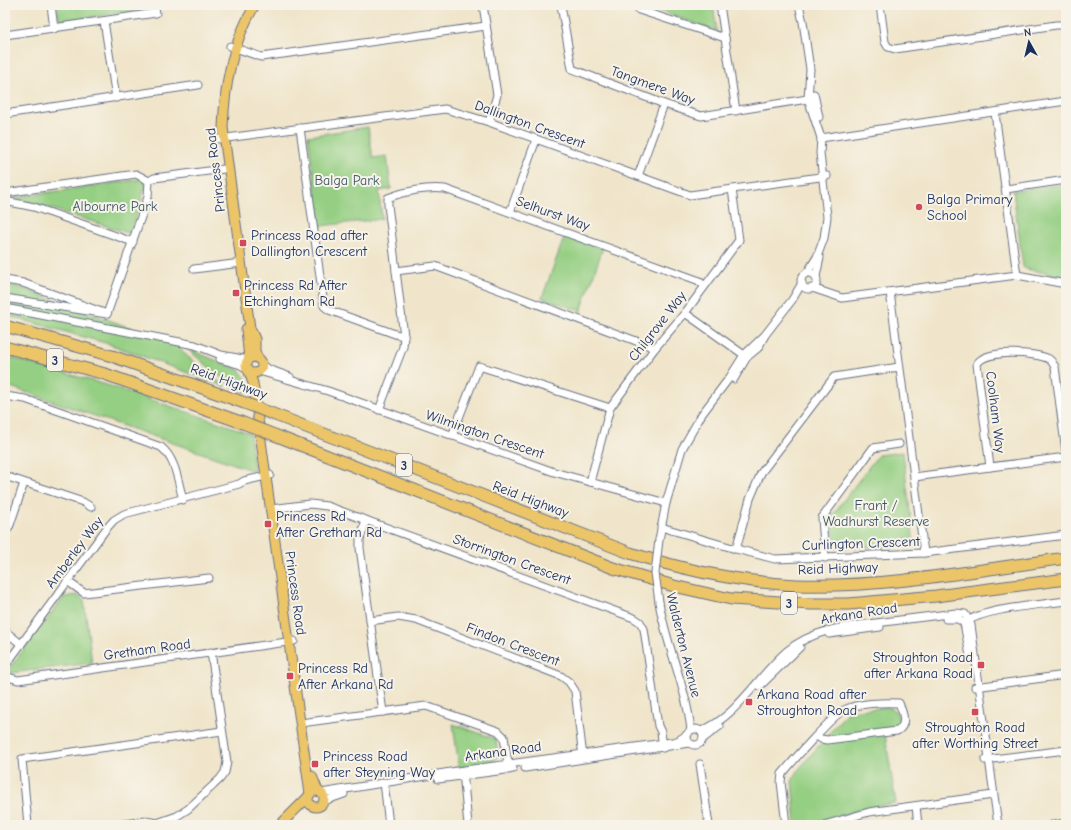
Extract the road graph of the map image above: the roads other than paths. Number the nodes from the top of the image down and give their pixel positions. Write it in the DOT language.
graph roads {
  1 [pos="51,5"];
  2 [pos="154,5"];
  3 [pos="249,5"];
  4 [pos="255,5"];
  5 [pos="483,5"];
  6 [pos="560,5"];
  7 [pos="638,5"];
  8 [pos="720,5"];
  9 [pos="799,5"];
  10 [pos="803,5"];
  11 [pos="880,5"];
  12 [pos="802,18"];
  13 [pos="104,21"];
  14 [pos="1066,25"];
  15 [pos="486,26"];
  16 [pos="54,28"];
  17 [pos="1066,30"];
  18 [pos="5,35"];
  19 [pos="725,38"];
  20 [pos="233,47"];
  21 [pos="198,85"];
  22 [pos="116,98"];
  23 [pos="811,99"];
  24 [pos="1066,101"];
  25 [pos="664,104"];
  26 [pos="736,111"];
  27 [pos="995,113"];
  28 [pos="5,114"];
  29 [pos="489,122"];
  30 [pos="300,128"];
  31 [pos="222,138"];
  32 [pos="824,138"];
  33 [pos="536,140"];
  34 [pos="224,168"];
  35 [pos="638,176"];
  36 [pos="825,176"];
  37 [pos="1066,180"];
  38 [pos="149,181"];
  39 [pos="732,189"];
  40 [pos="1006,189"];
  41 [pos="5,193"];
  42 [pos="5,202"];
  43 [pos="510,212"];
  44 [pos="133,242"];
  45 [pos="239,263"];
  46 [pos="194,269"];
  47 [pos="396,272"];
  48 [pos="807,273"];
  49 [pos="1017,275"];
  50 [pos="817,278"];
  51 [pos="5,280"];
  52 [pos="1066,284"];
  53 [pos="704,285"];
  54 [pos="807,286"];
  55 [pos="825,292"];
  56 [pos="890,292"];
  57 [pos="5,298"];
  58 [pos="5,308"];
  59 [pos="685,313"];
  60 [pos="107,314"];
  61 [pos="5,326"];
  62 [pos="404,336"];
  63 [pos="5,347"];
  64 [pos="655,348"];
  65 [pos="745,356"];
  66 [pos="254,366"];
  67 [pos="899,367"];
  68 [pos="5,396"];
  69 [pos="610,408"];
  70 [pos="379,410"];
  71 [pos="452,436"];
  72 [pos="899,444"];
  73 [pos="1066,452"];
  74 [pos="1066,457"];
  75 [pos="990,467"];
  76 [pos="5,476"];
  77 [pos="914,477"];
  78 [pos="268,478"];
  79 [pos="590,482"];
  80 [pos="24,483"];
  81 [pos="183,500"];
  82 [pos="666,503"];
  83 [pos="91,507"];
  84 [pos="273,509"];
  85 [pos="366,520"];
  86 [pos="661,527"];
  87 [pos="5,533"];
  88 [pos="1066,535"];
  89 [pos="736,550"];
  90 [pos="924,553"];
  91 [pos="825,558"];
  92 [pos="1066,558"];
  93 [pos="209,578"];
  94 [pos="1066,579"];
  95 [pos="67,581"];
  96 [pos="1066,601"];
  97 [pos="965,619"];
  98 [pos="370,621"];
  99 [pos="5,631"];
  100 [pos="291,641"];
  101 [pos="21,644"];
  102 [pos="211,652"];
  103 [pos="5,666"];
  104 [pos="5,676"];
  105 [pos="1066,676"];
  106 [pos="977,687"];
  107 [pos="383,712"];
  108 [pos="303,723"];
  109 [pos="222,731"];
  110 [pos="694,731"];
  111 [pos="817,736"];
  112 [pos="704,738"];
  113 [pos="689,743"];
  114 [pos="660,746"];
  115 [pos="1066,750"];
  116 [pos="583,757"];
  117 [pos="987,760"];
  118 [pos="700,764"];
  119 [pos="508,768"];
  120 [pos="460,774"];
  121 [pos="384,784"];
  122 [pos="316,795"];
  123 [pos="991,795"];
  124 [pos="916,806"];
  125 [pos="1066,823"];
  126 [pos="157,824"];
  127 [pos="28,825"];
  128 [pos="117,825"];
  129 [pos="280,825"];
  130 [pos="389,825"];
  131 [pos="468,825"];
  132 [pos="709,825"];
  133 [pos="786,825"];
  134 [pos="824,825"];
  135 [pos="918,825"];
  136 [pos="993,825"];
  137 [pos="998,825"];
  138 [pos="1052,825"];
  1 -- 16 [label="street"];
  2 -- 13 [label="street"];
  3 -- 20 [label="main road, Princess Road"];
  4 -- 20 [label="main road, Princess Road"];
  5 -- 15 [label="street"];
  6 -- 25 [label="street, Tangmere Way"];
  7 -- 19 [label="street"];
  8 -- 19 [label="street"];
  9 -- 12 [label="street"];
  10 -- 12 [label="street"];
  11 -- 14 [label="street"];
  12 -- 23 [label="street"];
  13 -- 16 [label="street"];
  13 -- 22 [label="street"];
  14 -- 17 [label="street"];
  15 -- 20 [label="street"];
  15 -- 29 [label="street"];
  16 -- 18 [label="street"];
  19 -- 26 [label="street"];
  20 -- 31 [label="main road, Princess Road"];
  21 -- 22 [label="street"];
  22 -- 28 [label="street"];
  23 -- 26 [label="street, Tangmere Way"];
  23 -- 32 [label="street"];
  24 -- 27 [label="street"];
  25 -- 26 [label="street, Tangmere Way"];
  25 -- 35 [label="street"];
  27 -- 32 [label="street"];
  27 -- 40 [label="street"];
  29 -- 30 [label="street, Dallington Crescent"];
  29 -- 33 [label="street, Dallington Crescent"];
  30 -- 31 [label="street, Dallington Crescent"];
  30 -- 62 [label="street"];
  31 -- 34 [label="main road, Princess Road"];
  31 -- 45 [label="main road, Princess Road"];
  32 -- 36 [label="street"];
  33 -- 35 [label="street, Dallington Crescent"];
  33 -- 43 [label="street"];
  34 -- 38 [label="street"];
  34 -- 45 [label="main road, Princess Road"];
  35 -- 39 [label="street, Dallington Crescent"];
  36 -- 39 [label="street, Dallington Crescent"];
  36 -- 48 [label="street"];
  36 -- 50 [label="street"];
  37 -- 40 [label="street"];
  38 -- 41 [label="street"];
  38 -- 44 [label="street"];
  39 -- 53 [label="street, Chilgrove Way"];
  40 -- 49 [label="street"];
  42 -- 44 [label="street"];
  43 -- 47 [label="street, Selhurst Way"];
  43 -- 53 [label="street, Selhurst Way"];
  44 -- 60 [label="street"];
  45 -- 46 [label="street"];
  45 -- 66 [label="main road, Princess Road"];
  47 -- 62 [label="street"];
  47 -- 64 [label="street"];
  48 -- 50 [label="street"];
  48 -- 54 [label="street"];
  49 -- 52 [label="street"];
  49 -- 56 [label="street"];
  50 -- 54 [label="street"];
  50 -- 55 [label="street"];
  51 -- 60 [label="street"];
  53 -- 59 [label="street, Chilgrove Way"];
  54 -- 55 [label="street"];
  54 -- 65 [label="street, Walderton Avenue"];
  55 -- 56 [label="street"];
  56 -- 67 [label="street"];
  57 -- 60 [label="street"];
  58 -- 66 [label="street, Wilmington Crescent"];
  59 -- 64 [label="street, Chilgrove Way"];
  59 -- 65 [label="street"];
  61 -- 92 [label="highway, Reid Highway / 3, bridge"];
  62 -- 70 [label="street"];
  63 -- 94 [label="highway, 3, bridge"];
  64 -- 69 [label="street, Chilgrove Way"];
  65 -- 82 [label="street, Walderton Avenue"];
  66 -- 70 [label="street, Wilmington Crescent"];
  66 -- 78 [label="main road, Princess Road"];
  67 -- 77 [label="street"];
  67 -- 89 [label="street"];
  68 -- 81 [label="street"];
  69 -- 71 [label="street"];
  69 -- 79 [label="street, Chilgrove Way"];
  70 -- 71 [label="street, Wilmington Crescent"];
  71 -- 79 [label="street, Wilmington Crescent"];
  72 -- 91 [label="street"];
  73 -- 75 [label="street, Coolham Way"];
  74 -- 75 [label="street"];
  75 -- 77 [label="street"];
  76 -- 80 [label="street"];
  77 -- 90 [label="street"];
  78 -- 81 [label="street, Amberley Way"];
  78 -- 84 [label="main road, Princess Road"];
  79 -- 82 [label="street, Wilmington Crescent"];
  80 -- 83 [label="street"];
  80 -- 87 [label="street"];
  81 -- 95 [label="street, Amberley Way"];
  82 -- 86 [label="street, Walderton Avenue"];
  84 -- 85 [label="street, Storrington Crescent"];
  84 -- 100 [label="main road, Princess Road"];
  85 -- 98 [label="street"];
  85 -- 114 [label="street, Storrington Crescent"];
  86 -- 89 [label="street, Curlington Crescent"];
  86 -- 110 [label="street, Walderton Avenue, bridge"];
  88 -- 90 [label="street, Curlington Crescent"];
  89 -- 91 [label="street, Curlington Crescent"];
  90 -- 91 [label="street, Curlington Crescent"];
  93 -- 95 [label="street"];
  95 -- 101 [label="street, Amberley Way"];
  96 -- 97 [label="street, Arkana Road"];
  97 -- 106 [label="street"];
  97 -- 110 [label="street, Arkana Road"];
  97 -- 112 [label="street, Arkana Road"];
  98 -- 107 [label="street"];
  98 -- 116 [label="street, Findon Crescent"];
  99 -- 101 [label="street"];
  100 -- 102 [label="street, Gretham Road"];
  100 -- 108 [label="main road, Princess Road"];
  101 -- 103 [label="street, Amberley Way"];
  102 -- 104 [label="street, Gretham Road"];
  102 -- 109 [label="street"];
  105 -- 106 [label="street"];
  106 -- 117 [label="street"];
  107 -- 108 [label="street"];
  107 -- 119 [label="street"];
  108 -- 122 [label="main road, Princess Road"];
  109 -- 126 [label="street"];
  109 -- 127 [label="street"];
  110 -- 112 [label="street, Walderton Avenue"];
  110 -- 113 [label="street"];
  110 -- 114 [label="street, Arkana Road"];
  111 -- 111 [label="street"];
  111 -- 133 [label="street"];
  112 -- 113 [label="street, Arkana Road"];
  113 -- 114 [label="street, Arkana Road"];
  114 -- 116 [label="street, Arkana Road"];
  115 -- 117 [label="street"];
  116 -- 119 [label="street, Arkana Road"];
  117 -- 123 [label="street"];
  118 -- 132 [label="street"];
  119 -- 120 [label="street, Arkana Road"];
  120 -- 121 [label="street, Arkana Road"];
  120 -- 131 [label="street"];
  121 -- 122 [label="street, Arkana Road"];
  121 -- 130 [label="street"];
  122 -- 129 [label="main road"];
  122 -- 129 [label="main road"];
  123 -- 124 [label="street"];
  123 -- 136 [label="street"];
  123 -- 137 [label="street"];
  124 -- 134 [label="street"];
  124 -- 135 [label="street"];
  125 -- 138 [label="street"];
  126 -- 128 [label="street"];
}
